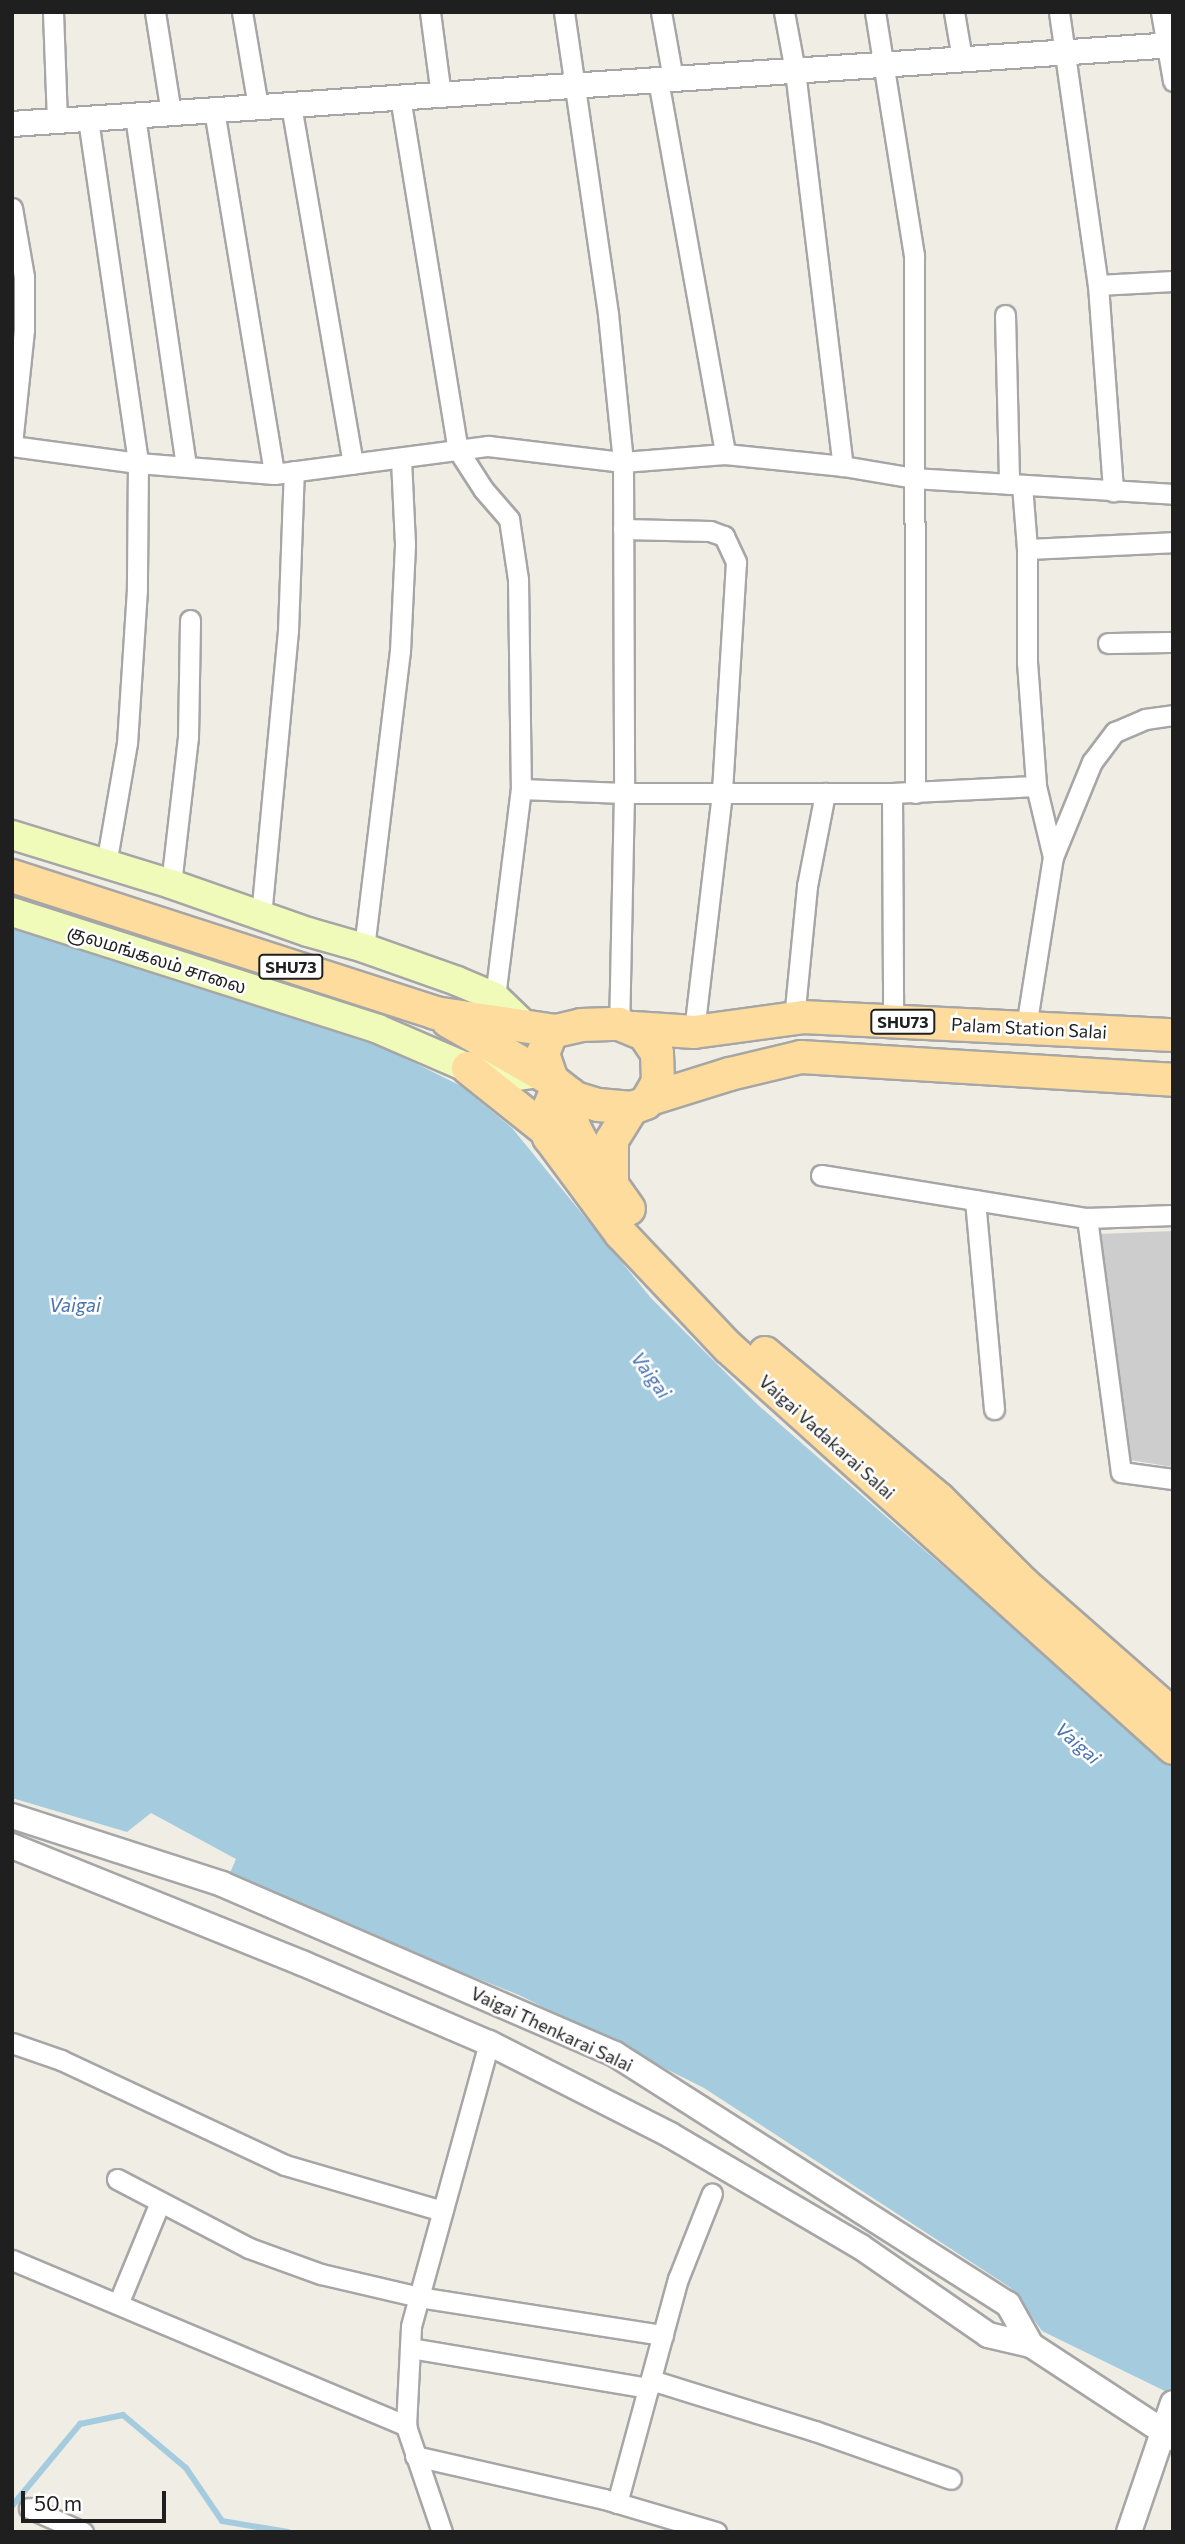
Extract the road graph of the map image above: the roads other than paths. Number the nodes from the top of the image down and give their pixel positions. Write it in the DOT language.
graph roads {
  1 [pos="54,12"];
  2 [pos="155,12"];
  3 [pos="242,12"];
  4 [pos="430,12"];
  5 [pos="564,12"];
  6 [pos="661,12"];
  7 [pos="784,12"];
  8 [pos="875,12"];
  9 [pos="954,12"];
  10 [pos="1059,12"];
  11 [pos="1161,12"];
  12 [pos="1170,45"];
  13 [pos="1066,50"];
  14 [pos="962,59"];
  15 [pos="885,65"];
  16 [pos="795,71"];
  17 [pos="665,79"];
  18 [pos="1173,81"];
  19 [pos="574,86"];
  20 [pos="441,95"];
  21 [pos="400,97"];
  22 [pos="292,105"];
  23 [pos="258,107"];
  24 [pos="214,110"];
  25 [pos="171,113"];
  26 [pos="135,116"];
  27 [pos="88,119"];
  28 [pos="57,121"];
  29 [pos="12,124"];
  30 [pos="12,208"];
  31 [pos="1173,281"];
  32 [pos="1098,285"];
  33 [pos="1005,315"];
  34 [pos="12,445"];
  35 [pos="458,450"];
  36 [pos="726,454"];
  37 [pos="401,458"];
  38 [pos="623,462"];
  39 [pos="138,463"];
  40 [pos="353,464"];
  41 [pos="186,466"];
  42 [pos="843,466"];
  43 [pos="284,472"];
  44 [pos="914,478"];
  45 [pos="1015,484"];
  46 [pos="1113,491"];
  47 [pos="1173,494"];
  48 [pos="623,529"];
  49 [pos="1173,542"];
  50 [pos="1027,549"];
  51 [pos="190,620"];
  52 [pos="1173,642"];
  53 [pos="1108,643"];
  54 [pos="1173,715"];
  55 [pos="1036,786"];
  56 [pos="521,789"];
  57 [pos="624,793"];
  58 [pos="722,793"];
  59 [pos="825,793"];
  60 [pos="892,793"];
  61 [pos="915,793"];
  62 [pos="12,835"];
  63 [pos="1052,856"];
  64 [pos="106,865"];
  65 [pos="12,876"];
  66 [pos="171,884"];
  67 [pos="12,912"];
  68 [pos="261,916"];
  69 [pos="364,947"];
  70 [pos="495,998"];
  71 [pos="435,1013"];
  72 [pos="794,1019"];
  73 [pos="893,1021"];
  74 [pos="524,1025"];
  75 [pos="627,1026"];
  76 [pos="1026,1027"];
  77 [pos="556,1031"];
  78 [pos="694,1032"];
  79 [pos="1173,1035"];
  80 [pos="468,1068"];
  81 [pos="1173,1080"];
  82 [pos="555,1083"];
  83 [pos="641,1104"];
  84 [pos="547,1131"];
  85 [pos="821,1175"];
  86 [pos="612,1186"];
  87 [pos="975,1200"];
  88 [pos="1173,1214"];
  89 [pos="1087,1218"];
  90 [pos="994,1409"];
  91 [pos="1173,1479"];
  92 [pos="1173,1715"];
  93 [pos="1173,1748"];
  94 [pos="12,1815"];
  95 [pos="12,1846"];
  96 [pos="12,2043"];
  97 [pos="489,2043"];
  98 [pos="117,2179"];
  99 [pos="712,2193"];
  100 [pos="160,2202"];
  101 [pos="442,2211"];
  102 [pos="12,2260"];
  103 [pos="419,2297"];
  104 [pos="118,2304"];
  105 [pos="663,2335"];
  106 [pos="1031,2345"];
  107 [pos="410,2348"];
  108 [pos="650,2384"];
  109 [pos="1173,2403"];
  110 [pos="406,2426"];
  111 [pos="1168,2435"];
  112 [pos="415,2456"];
  113 [pos="951,2479"];
  114 [pos="617,2503"];
  115 [pos="29,2508"];
  116 [pos="83,2532"];
  117 [pos="442,2532"];
  118 [pos="716,2532"];
  119 [pos="1129,2532"];
  1 -- 28 [label="street"];
  2 -- 25 [label="street"];
  3 -- 23 [label="street"];
  4 -- 20 [label="street"];
  5 -- 19 [label="street"];
  6 -- 17 [label="street"];
  7 -- 16 [label="street"];
  8 -- 15 [label="street"];
  9 -- 14 [label="street"];
  10 -- 13 [label="street"];
  11 -- 12 [label="street"];
  12 -- 13 [label="street"];
  12 -- 18 [label="street"];
  13 -- 14 [label="street"];
  13 -- 32 [label="street"];
  14 -- 15 [label="street"];
  15 -- 16 [label="street"];
  15 -- 44 [label="street"];
  16 -- 17 [label="street"];
  16 -- 42 [label="street"];
  17 -- 19 [label="street"];
  17 -- 36 [label="street"];
  19 -- 20 [label="street"];
  19 -- 38 [label="street"];
  20 -- 21 [label="street"];
  21 -- 22 [label="street"];
  21 -- 35 [label="street"];
  22 -- 23 [label="street"];
  22 -- 40 [label="street"];
  23 -- 24 [label="street"];
  24 -- 25 [label="street"];
  24 -- 43 [label="street"];
  25 -- 26 [label="street"];
  26 -- 27 [label="street"];
  26 -- 41 [label="street"];
  27 -- 28 [label="street"];
  27 -- 39 [label="street"];
  28 -- 29 [label="street"];
  30 -- 34 [label="street"];
  31 -- 32 [label="street"];
  32 -- 46 [label="street"];
  33 -- 45 [label="street"];
  34 -- 39 [label="street"];
  35 -- 37 [label="street"];
  35 -- 38 [label="street"];
  35 -- 56 [label="street"];
  36 -- 38 [label="street"];
  36 -- 42 [label="street"];
  37 -- 40 [label="street"];
  37 -- 69 [label="street"];
  38 -- 48 [label="street"];
  39 -- 41 [label="street"];
  39 -- 64 [label="street"];
  40 -- 43 [label="street"];
  41 -- 43 [label="street"];
  42 -- 44 [label="street"];
  43 -- 68 [label="street"];
  44 -- 45 [label="street"];
  44 -- 61 [label="street"];
  45 -- 46 [label="street"];
  45 -- 50 [label="street"];
  46 -- 47 [label="street"];
  48 -- 57 [label="street"];
  48 -- 58 [label="street"];
  49 -- 50 [label="street"];
  50 -- 55 [label="street"];
  51 -- 66 [label="street"];
  52 -- 53 [label="street"];
  54 -- 63 [label="street"];
  55 -- 61 [label="street"];
  55 -- 63 [label="street"];
  56 -- 57 [label="street"];
  56 -- 70 [label="street"];
  57 -- 58 [label="street"];
  57 -- 75 [label="street"];
  58 -- 59 [label="street"];
  58 -- 78 [label="street"];
  59 -- 60 [label="street"];
  59 -- 72 [label="street"];
  60 -- 61 [label="street"];
  60 -- 73 [label="street"];
  62 -- 64 [label="main road"];
  63 -- 76 [label="street"];
  64 -- 66 [label="main road"];
  65 -- 71 [label="main road, SHU73"];
  66 -- 68 [label="main road"];
  67 -- 80 [label="main road, குலமங்கலம் சாலை"];
  68 -- 69 [label="main road"];
  69 -- 70 [label="main road"];
  70 -- 74 [label="main road"];
  71 -- 74 [label="main road, SHU73"];
  71 -- 82 [label="main road, SHU73"];
  72 -- 73 [label="main road, Palam Station Salai / SHU73"];
  72 -- 78 [label="main road, Palam Station Salai / SHU73"];
  73 -- 76 [label="main road, Palam Station Salai / SHU73"];
  74 -- 77 [label="main road, SHU73"];
  75 -- 77 [label="main road, SHU73"];
  75 -- 78 [label="main road, Palam Station Salai / SHU73"];
  75 -- 83 [label="main road"];
  76 -- 79 [label="main road, Palam Station Salai / SHU73"];
  77 -- 82 [label="main road"];
  80 -- 82 [label="main road, குலமங்கலம் சாலை"];
  80 -- 84 [label="main road, Vaigai Vadakarai Salai"];
  81 -- 83 [label="main road, SHU73"];
  82 -- 83 [label="main road, SHU73"];
  82 -- 84 [label="main road"];
  82 -- 86 [label="main road, Vaigai Vadakarai Salai"];
  83 -- 86 [label="main road"];
  84 -- 93 [label="main road, Vaigai Vadakarai Salai"];
  85 -- 87 [label="street"];
  86 -- 92 [label="main road, Vaigai Vadakarai Salai"];
  87 -- 89 [label="street"];
  87 -- 90 [label="street"];
  88 -- 89 [label="street"];
  89 -- 91 [label="street"];
  94 -- 106 [label="street, Vaigai Thenkarai Salai"];
  95 -- 97 [label="street, Vaigai Thenkarai Salai"];
  96 -- 101 [label="street"];
  97 -- 101 [label="street"];
  97 -- 106 [label="street, Vaigai Thenkarai Salai"];
  98 -- 100 [label="street"];
  99 -- 105 [label="street"];
  100 -- 103 [label="street"];
  100 -- 104 [label="street"];
  101 -- 103 [label="street"];
  102 -- 104 [label="street"];
  103 -- 105 [label="street"];
  103 -- 107 [label="street"];
  104 -- 110 [label="street"];
  105 -- 108 [label="street"];
  106 -- 111 [label="street, Vaigai Thenkarai Salai"];
  107 -- 108 [label="street"];
  107 -- 110 [label="street"];
  108 -- 113 [label="street"];
  108 -- 114 [label="street"];
  109 -- 111 [label="street"];
  110 -- 112 [label="street"];
  111 -- 119 [label="street"];
  112 -- 114 [label="street"];
  112 -- 117 [label="street"];
  114 -- 118 [label="street"];
  115 -- 116 [label="street"];
}
